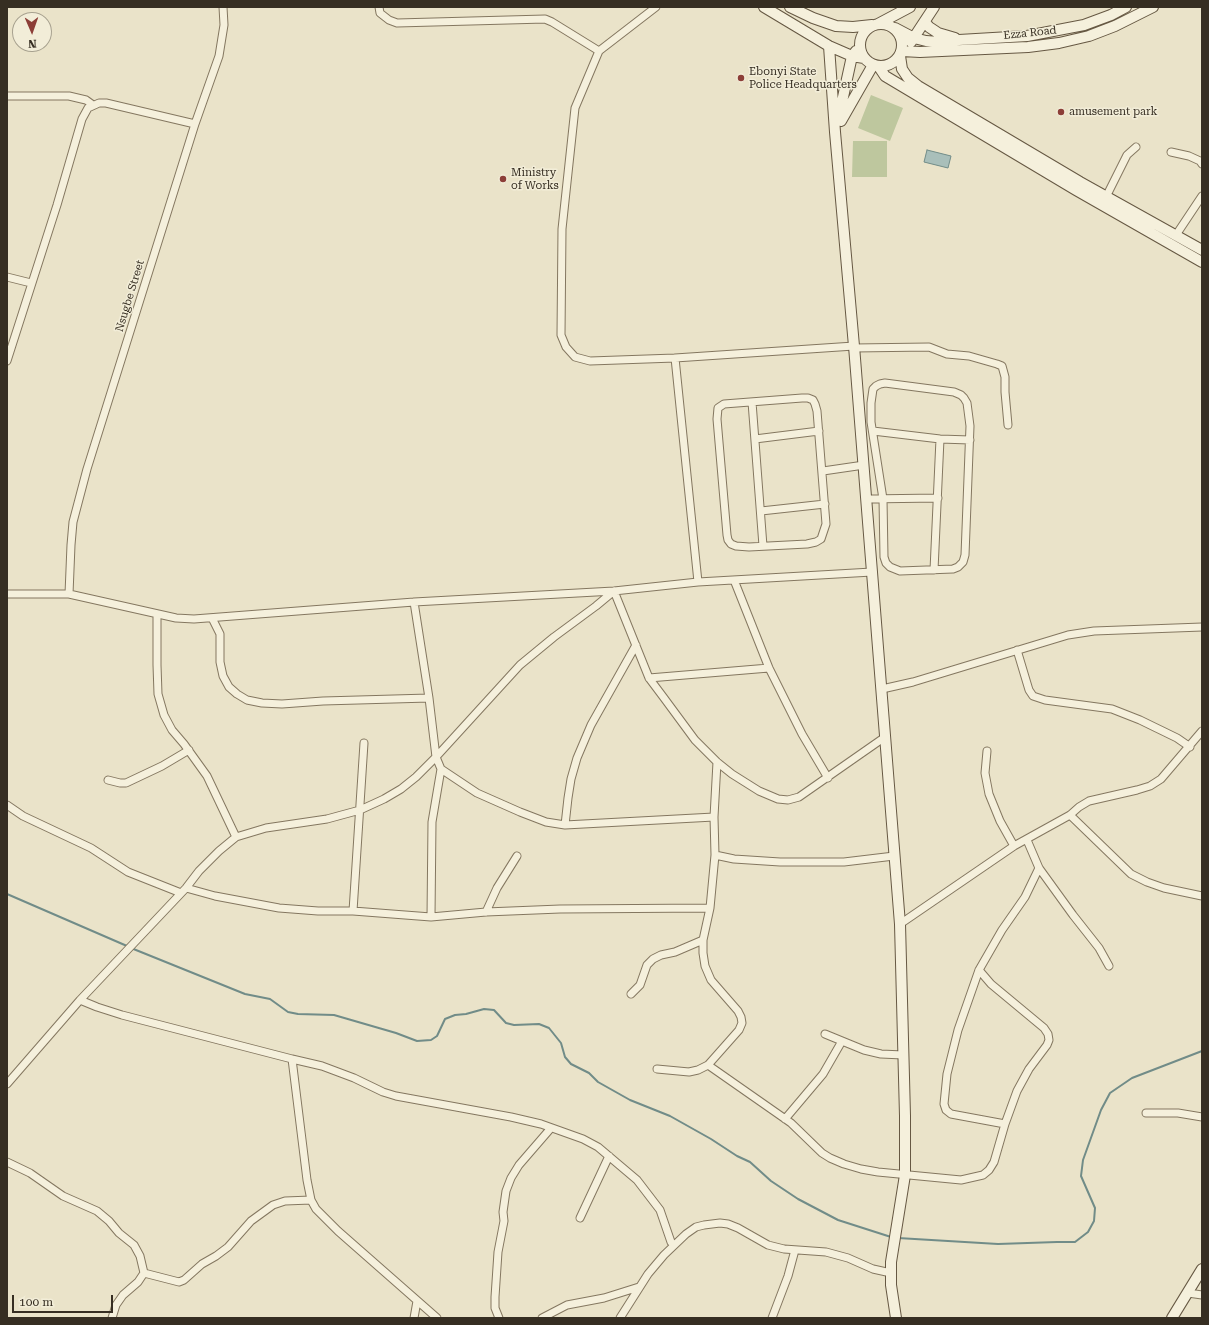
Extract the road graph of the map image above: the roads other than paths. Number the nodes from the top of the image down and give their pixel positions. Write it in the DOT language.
graph roads {
  1 [pos="223,7"];
  2 [pos="379,7"];
  3 [pos="656,7"];
  4 [pos="764,7"];
  5 [pos="790,7"];
  6 [pos="910,7"];
  7 [pos="934,7"];
  8 [pos="1126,7"];
  9 [pos="1153,7"];
  10 [pos="1140,10"];
  11 [pos="925,22"];
  12 [pos="876,24"];
  13 [pos="895,28"];
  14 [pos="914,38"];
  15 [pos="959,40"];
  16 [pos="860,44"];
  17 [pos="829,46"];
  18 [pos="599,50"];
  19 [pos="902,51"];
  20 [pos="852,56"];
  21 [pos="864,58"];
  22 [pos="876,66"];
  23 [pos="7,96"];
  24 [pos="93,105"];
  25 [pos="195,124"];
  26 [pos="835,132"];
  27 [pos="1136,147"];
  28 [pos="1171,152"];
  29 [pos="1202,164"];
  30 [pos="1202,196"];
  31 [pos="1106,197"];
  32 [pos="1176,235"];
  33 [pos="1202,250"];
  34 [pos="1202,262"];
  35 [pos="7,277"];
  36 [pos="31,283"];
  37 [pos="10,342"];
  38 [pos="854,347"];
  39 [pos="674,358"];
  40 [pos="7,361"];
  41 [pos="752,402"];
  42 [pos="1008,425"];
  43 [pos="819,431"];
  44 [pos="873,431"];
  45 [pos="755,439"];
  46 [pos="940,439"];
  47 [pos="970,440"];
  48 [pos="864,465"];
  49 [pos="822,471"];
  50 [pos="938,498"];
  51 [pos="866,499"];
  52 [pos="883,499"];
  53 [pos="825,504"];
  54 [pos="761,511"];
  55 [pos="763,546"];
  56 [pos="934,570"];
  57 [pos="872,572"];
  58 [pos="734,580"];
  59 [pos="698,582"];
  60 [pos="614,591"];
  61 [pos="7,594"];
  62 [pos="69,594"];
  63 [pos="414,602"];
  64 [pos="157,614"];
  65 [pos="212,618"];
  66 [pos="1202,627"];
  67 [pos="636,645"];
  68 [pos="1017,650"];
  69 [pos="769,668"];
  70 [pos="649,678"];
  71 [pos="882,689"];
  72 [pos="429,698"];
  73 [pos="1202,732"];
  74 [pos="885,738"];
  75 [pos="364,743"];
  76 [pos="1190,747"];
  77 [pos="188,750"];
  78 [pos="987,750"];
  79 [pos="436,757"];
  80 [pos="717,762"];
  81 [pos="441,770"];
  82 [pos="828,778"];
  83 [pos="108,780"];
  84 [pos="7,805"];
  85 [pos="360,810"];
  86 [pos="1070,815"];
  87 [pos="714,817"];
  88 [pos="565,826"];
  89 [pos="236,837"];
  90 [pos="1027,840"];
  91 [pos="1014,846"];
  92 [pos="715,855"];
  93 [pos="517,856"];
  94 [pos="894,856"];
  95 [pos="1039,868"];
  96 [pos="184,890"];
  97 [pos="1202,896"];
  98 [pos="710,908"];
  99 [pos="353,911"];
  100 [pos="486,912"];
  101 [pos="431,917"];
  102 [pos="900,924"];
  103 [pos="703,940"];
  104 [pos="1109,966"];
  105 [pos="980,970"];
  106 [pos="631,994"];
  107 [pos="80,1000"];
  108 [pos="825,1034"];
  109 [pos="842,1041"];
  110 [pos="903,1055"];
  111 [pos="292,1059"];
  112 [pos="708,1065"];
  113 [pos="657,1069"];
  114 [pos="7,1084"];
  115 [pos="1146,1113"];
  116 [pos="1202,1117"];
  117 [pos="785,1119"];
  118 [pos="1005,1124"];
  119 [pos="551,1128"];
  120 [pos="609,1156"];
  121 [pos="7,1162"];
  122 [pos="904,1175"];
  123 [pos="311,1200"];
  124 [pos="580,1218"];
  125 [pos="674,1245"];
  126 [pos="795,1250"];
  127 [pos="1202,1269"];
  128 [pos="144,1273"];
  129 [pos="891,1273"];
  130 [pos="639,1287"];
  131 [pos="1188,1292"];
  132 [pos="1202,1296"];
  133 [pos="417,1301"];
  134 [pos="112,1318"];
  135 [pos="414,1318"];
  136 [pos="437,1318"];
  137 [pos="499,1318"];
  138 [pos="542,1318"];
  139 [pos="620,1318"];
  140 [pos="772,1318"];
  141 [pos="896,1318"];
  142 [pos="1172,1318"];
  1 -- 25 [label="street, Nsugbe Street"];
  2 -- 18 [label="street"];
  3 -- 18 [label="street"];
  4 -- 17 [label="main road"];
  5 -- 12 [label="main road"];
  6 -- 12 [label="main road"];
  7 -- 11 [label="main road"];
  8 -- 15 [label="main road, Ezza Road"];
  9 -- 10 [label="main road, Ezza Road"];
  10 -- 19 [label="main road, Ezza Road"];
  11 -- 14 [label="main road"];
  11 -- 15 [label="main road"];
  12 -- 13 [label="main road"];
  12 -- 16 [label="main road"];
  13 -- 14 [label="main road, Ezza Road"];
  13 -- 19 [label="main road"];
  14 -- 15 [label="main road, Ezza Road"];
  14 -- 19 [label="main road"];
  16 -- 20 [label="main road"];
  16 -- 21 [label="main road"];
  17 -- 20 [label="main road"];
  17 -- 26 [label="main road"];
  18 -- 39 [label="street"];
  19 -- 22 [label="main road"];
  19 -- 31 [label="main road"];
  20 -- 21 [label="main road"];
  20 -- 26 [label="main road"];
  21 -- 22 [label="main road"];
  22 -- 26 [label="main road"];
  22 -- 34 [label="main road"];
  23 -- 24 [label="street"];
  24 -- 25 [label="street"];
  24 -- 36 [label="street"];
  25 -- 62 [label="street, Nsugbe Street"];
  26 -- 38 [label="main road"];
  27 -- 31 [label="street"];
  28 -- 29 [label="street"];
  30 -- 32 [label="street"];
  31 -- 32 [label="main road"];
  32 -- 33 [label="main road"];
  35 -- 36 [label="street"];
  36 -- 37 [label="street"];
  37 -- 40 [label="street"];
  38 -- 39 [label="street"];
  38 -- 42 [label="street"];
  38 -- 48 [label="main road"];
  39 -- 59 [label="street"];
  41 -- 43 [label="street"];
  41 -- 45 [label="street"];
  41 -- 55 [label="street"];
  43 -- 45 [label="street"];
  43 -- 49 [label="street"];
  44 -- 46 [label="street"];
  44 -- 47 [label="street"];
  44 -- 52 [label="street"];
  45 -- 54 [label="street"];
  46 -- 47 [label="street"];
  46 -- 50 [label="street"];
  47 -- 56 [label="street"];
  48 -- 49 [label="street"];
  48 -- 51 [label="main road"];
  49 -- 53 [label="street"];
  50 -- 52 [label="street"];
  50 -- 56 [label="street"];
  51 -- 52 [label="street"];
  51 -- 57 [label="main road"];
  52 -- 56 [label="street"];
  53 -- 54 [label="street"];
  53 -- 55 [label="street"];
  54 -- 55 [label="street"];
  57 -- 58 [label="street"];
  57 -- 71 [label="main road"];
  58 -- 59 [label="street"];
  58 -- 69 [label="street"];
  59 -- 60 [label="street"];
  60 -- 63 [label="street"];
  60 -- 67 [label="street"];
  60 -- 79 [label="street"];
  61 -- 62 [label="street"];
  62 -- 64 [label="street"];
  63 -- 65 [label="street"];
  63 -- 72 [label="street"];
  64 -- 65 [label="street"];
  64 -- 77 [label="street"];
  65 -- 72 [label="street"];
  66 -- 68 [label="street"];
  67 -- 70 [label="street"];
  67 -- 88 [label="street"];
  68 -- 71 [label="street"];
  68 -- 76 [label="street"];
  69 -- 70 [label="street"];
  69 -- 82 [label="street"];
  70 -- 80 [label="street"];
  71 -- 74 [label="main road"];
  72 -- 79 [label="street"];
  73 -- 76 [label="street"];
  74 -- 82 [label="street"];
  74 -- 94 [label="main road"];
  75 -- 85 [label="street"];
  76 -- 86 [label="street"];
  77 -- 83 [label="street"];
  77 -- 89 [label="street"];
  78 -- 91 [label="street"];
  79 -- 81 [label="street"];
  79 -- 85 [label="street"];
  80 -- 82 [label="street"];
  80 -- 87 [label="street"];
  81 -- 88 [label="street"];
  81 -- 101 [label="street"];
  84 -- 96 [label="street"];
  85 -- 89 [label="street"];
  85 -- 99 [label="street"];
  86 -- 90 [label="street"];
  86 -- 97 [label="street"];
  87 -- 88 [label="street"];
  87 -- 92 [label="street"];
  89 -- 96 [label="street"];
  90 -- 91 [label="street"];
  90 -- 95 [label="street"];
  91 -- 102 [label="street"];
  92 -- 94 [label="street"];
  92 -- 98 [label="street"];
  93 -- 100 [label="street"];
  94 -- 102 [label="main road"];
  95 -- 104 [label="street"];
  95 -- 105 [label="street"];
  96 -- 99 [label="street"];
  96 -- 107 [label="street"];
  98 -- 100 [label="street"];
  98 -- 103 [label="street"];
  99 -- 101 [label="street"];
  100 -- 101 [label="street"];
  102 -- 110 [label="main road"];
  103 -- 106 [label="street"];
  103 -- 112 [label="street"];
  105 -- 118 [label="street"];
  105 -- 118 [label="street"];
  107 -- 111 [label="street"];
  107 -- 114 [label="street"];
  108 -- 109 [label="street"];
  109 -- 110 [label="street"];
  109 -- 117 [label="street"];
  110 -- 122 [label="main road"];
  111 -- 119 [label="street"];
  111 -- 123 [label="street"];
  112 -- 113 [label="street"];
  112 -- 117 [label="street"];
  115 -- 116 [label="street"];
  117 -- 122 [label="street"];
  118 -- 122 [label="street"];
  119 -- 120 [label="street"];
  119 -- 137 [label="street"];
  120 -- 124 [label="street"];
  120 -- 125 [label="street"];
  121 -- 128 [label="street"];
  122 -- 129 [label="main road"];
  123 -- 128 [label="street"];
  123 -- 133 [label="street"];
  125 -- 126 [label="street"];
  125 -- 130 [label="street"];
  126 -- 129 [label="street"];
  126 -- 140 [label="street"];
  127 -- 131 [label="main road"];
  128 -- 134 [label="street"];
  129 -- 141 [label="main road"];
  130 -- 138 [label="street"];
  130 -- 139 [label="street"];
  131 -- 132 [label="street"];
  131 -- 142 [label="main road"];
  133 -- 135 [label="street"];
  133 -- 136 [label="street"];
}
